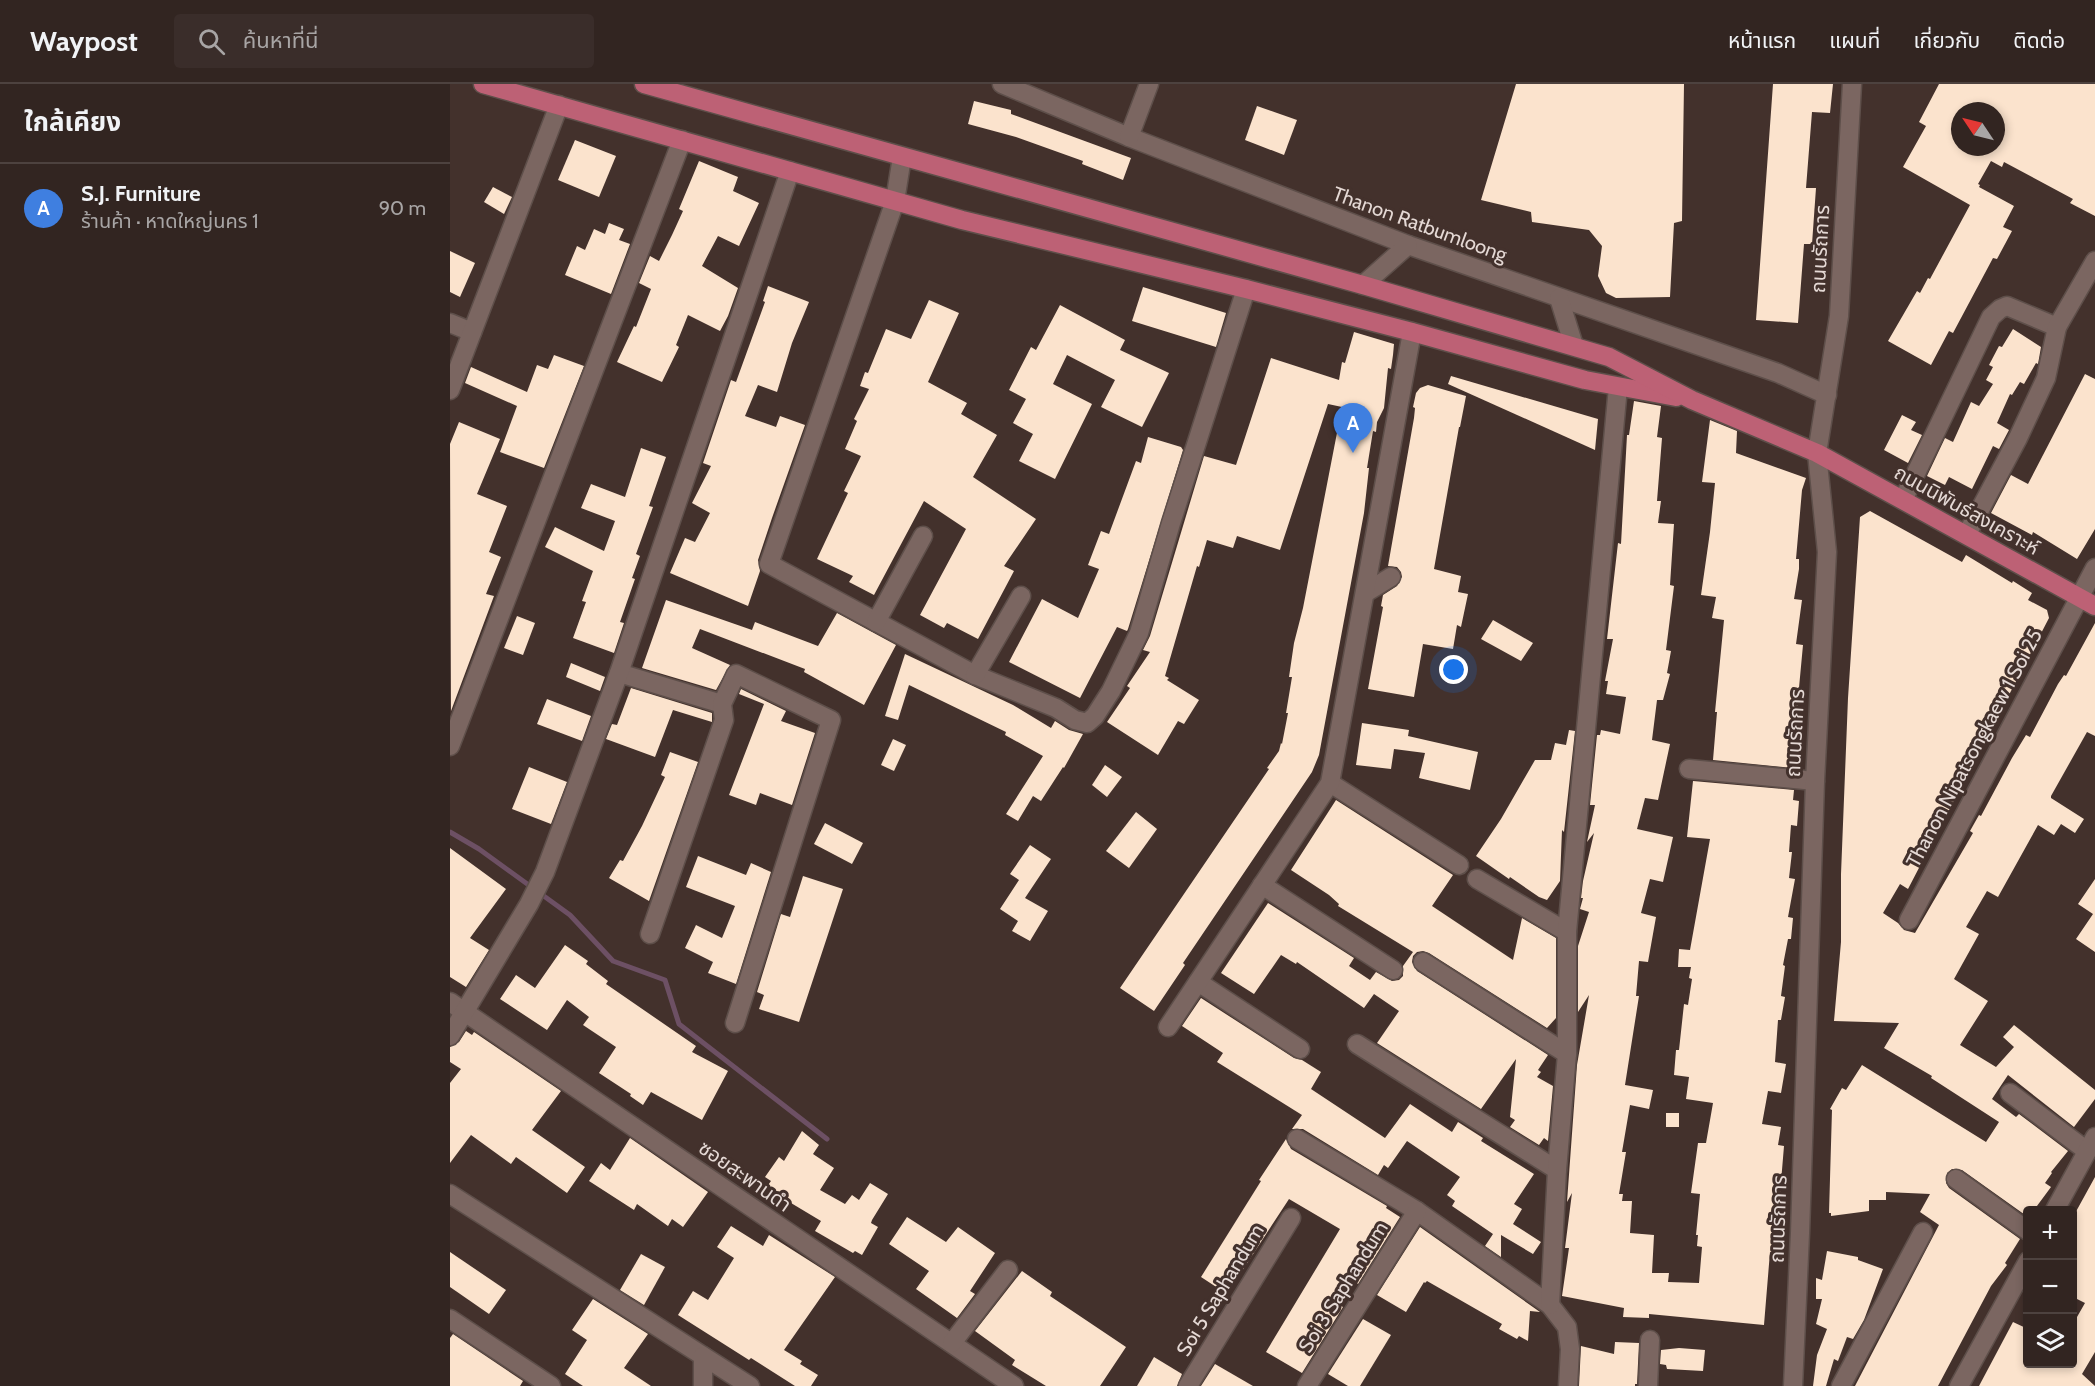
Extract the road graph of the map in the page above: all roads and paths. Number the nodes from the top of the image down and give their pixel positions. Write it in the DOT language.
graph roads {
  1 [pos="483,84"];
  2 [pos="644,84"];
  3 [pos="1002,84"];
  4 [pos="1149,84"];
  5 [pos="1852,84"];
  6 [pos="1046,92"];
  7 [pos="559,105"];
  8 [pos="1129,137"];
  9 [pos="682,140"];
  10 [pos="902,157"];
  11 [pos="790,171"];
  12 [pos="895,201"];
  13 [pos="1408,245"];
  14 [pos="2095,261"];
  15 [pos="1363,285"];
  16 [pos="1246,289"];
  17 [pos="1559,298"];
  18 [pos="450,323"];
  19 [pos="2057,327"];
  20 [pos="472,332"];
  21 [pos="1412,332"];
  22 [pos="1574,346"];
  23 [pos="1618,387"];
  24 [pos="450,390"];
  25 [pos="1827,395"];
  26 [pos="1692,400"];
  27 [pos="1817,453"];
  28 [pos="1903,500"];
  29 [pos="1967,534"];
  30 [pos="923,536"];
  31 [pos="2095,568"];
  32 [pos="1391,577"];
  33 [pos="1365,593"];
  34 [pos="1021,596"];
  35 [pos="2079,597"];
  36 [pos="2095,606"];
  37 [pos="876,622"];
  38 [pos="619,673"];
  39 [pos="975,675"];
  40 [pos="722,704"];
  41 [pos="450,746"];
  42 [pos="1689,769"];
  43 [pos="1815,781"];
  44 [pos="1330,783"];
  45 [pos="1460,865"];
  46 [pos="1477,879"];
  47 [pos="1262,885"];
  48 [pos="1909,920"];
  49 [pos="1567,932"];
  50 [pos="650,934"];
  51 [pos="1423,962"];
  52 [pos="1393,970"];
  53 [pos="1198,982"];
  54 [pos="458,1007"];
  55 [pos="735,1023"];
  56 [pos="1168,1027"];
  57 [pos="450,1036"];
  58 [pos="1357,1044"];
  59 [pos="1300,1049"];
  60 [pos="1567,1054"];
  61 [pos="2010,1093"];
  62 [pos="1297,1139"];
  63 [pos="2091,1144"];
  64 [pos="1557,1170"];
  65 [pos="1956,1179"];
  66 [pos="450,1194"];
  67 [pos="2057,1206"];
  68 [pos="1417,1211"];
  69 [pos="1291,1218"];
  70 [pos="2023,1227"];
  71 [pos="1923,1232"];
  72 [pos="1008,1270"];
  73 [pos="2023,1270"];
  74 [pos="1550,1305"];
  75 [pos="450,1319"];
  76 [pos="1650,1340"];
  77 [pos="952,1343"];
  78 [pos="704,1356"];
  79 [pos="532,1380"];
  80 [pos="551,1386"];
  81 [pos="703,1386"];
  82 [pos="750,1386"];
  83 [pos="1014,1386"];
  84 [pos="1188,1386"];
  85 [pos="1307,1386"];
  86 [pos="1568,1386"];
  87 [pos="1648,1386"];
  88 [pos="1793,1386"];
  89 [pos="1841,1386"];
  90 [pos="1959,1386"];
  1 -- 7 [label="main road"];
  2 -- 10 [label="main road"];
  3 -- 6 [label="street, Thanon Ratbumloong"];
  4 -- 8 [label="street"];
  5 -- 25 [label="street, ถนนรัถการ"];
  6 -- 8 [label="street, Thanon Ratbumloong"];
  7 -- 9 [label="main road"];
  7 -- 20 [label="street"];
  8 -- 13 [label="street, Thanon Ratbumloong"];
  9 -- 11 [label="main road"];
  9 -- 41 [label="street"];
  10 -- 12 [label="street"];
  10 -- 15 [label="main road"];
  11 -- 12 [label="main road"];
  11 -- 38 [label="street"];
  12 -- 16 [label="main road"];
  12 -- 37 [label="street"];
  13 -- 15 [label="street"];
  13 -- 17 [label="street, Thanon Ratbumloong"];
  14 -- 19 [label="street"];
  15 -- 22 [label="main road"];
  16 -- 21 [label="main road"];
  16 -- 39 [label="street"];
  17 -- 22 [label="street"];
  17 -- 25 [label="street, Thanon Ratbumloong"];
  18 -- 20 [label="street"];
  19 -- 28 [label="street"];
  19 -- 29 [label="street"];
  20 -- 24 [label="street"];
  21 -- 23 [label="main road"];
  21 -- 33 [label="street"];
  22 -- 26 [label="main road"];
  23 -- 26 [label="main road"];
  23 -- 49 [label="street"];
  25 -- 27 [label="street, ถนนรัถการ"];
  26 -- 27 [label="main road, ถนนนิพันธ์สงเคราะห์"];
  27 -- 28 [label="main road, ถนนนิพันธ์สงเคราะห์"];
  27 -- 43 [label="street, ถนนรัถการ"];
  28 -- 29 [label="main road, ถนนนิพันธ์สงเคราะห์"];
  29 -- 35 [label="main road, ถนนนิพันธ์สงเคราะห์"];
  30 -- 37 [label="street"];
  31 -- 35 [label="street, Thanon Nipatsongkaew 1 Soi 25"];
  32 -- 33 [label="street"];
  33 -- 44 [label="street"];
  34 -- 39 [label="street"];
  35 -- 36 [label="main road, ถนนนิพันธ์สงเคราะห์"];
  35 -- 48 [label="street, Thanon Nipatsongkaew 1 Soi 25"];
  37 -- 39 [label="street"];
  38 -- 40 [label="street"];
  38 -- 54 [label="street"];
  40 -- 50 [label="street"];
  40 -- 55 [label="street"];
  42 -- 43 [label="street"];
  43 -- 88 [label="street, ถนนรัถการ"];
  44 -- 45 [label="street"];
  44 -- 47 [label="street"];
  46 -- 49 [label="street"];
  47 -- 52 [label="street"];
  47 -- 53 [label="street"];
  49 -- 60 [label="street"];
  51 -- 60 [label="street"];
  53 -- 56 [label="street"];
  53 -- 59 [label="street"];
  54 -- 57 [label="street"];
  54 -- 77 [label="street, ซอยสะพานดำ"];
  58 -- 64 [label="street"];
  60 -- 64 [label="street"];
  61 -- 63 [label="street"];
  62 -- 68 [label="street"];
  63 -- 67 [label="street"];
  64 -- 74 [label="street"];
  65 -- 70 [label="street"];
  66 -- 78 [label="street"];
  68 -- 74 [label="street"];
  68 -- 85 [label="street, Soi 3 Saphandum"];
  69 -- 84 [label="street, Soi 5 Saphandum"];
  71 -- 89 [label="street"];
  72 -- 77 [label="street"];
  73 -- 90 [label="street"];
  74 -- 86 [label="street"];
  75 -- 79 [label="street"];
  76 -- 87 [label="street"];
  77 -- 83 [label="street, ซอยสะพานดำ"];
  78 -- 81 [label="street"];
  78 -- 82 [label="street"];
  79 -- 80 [label="street"];
}
